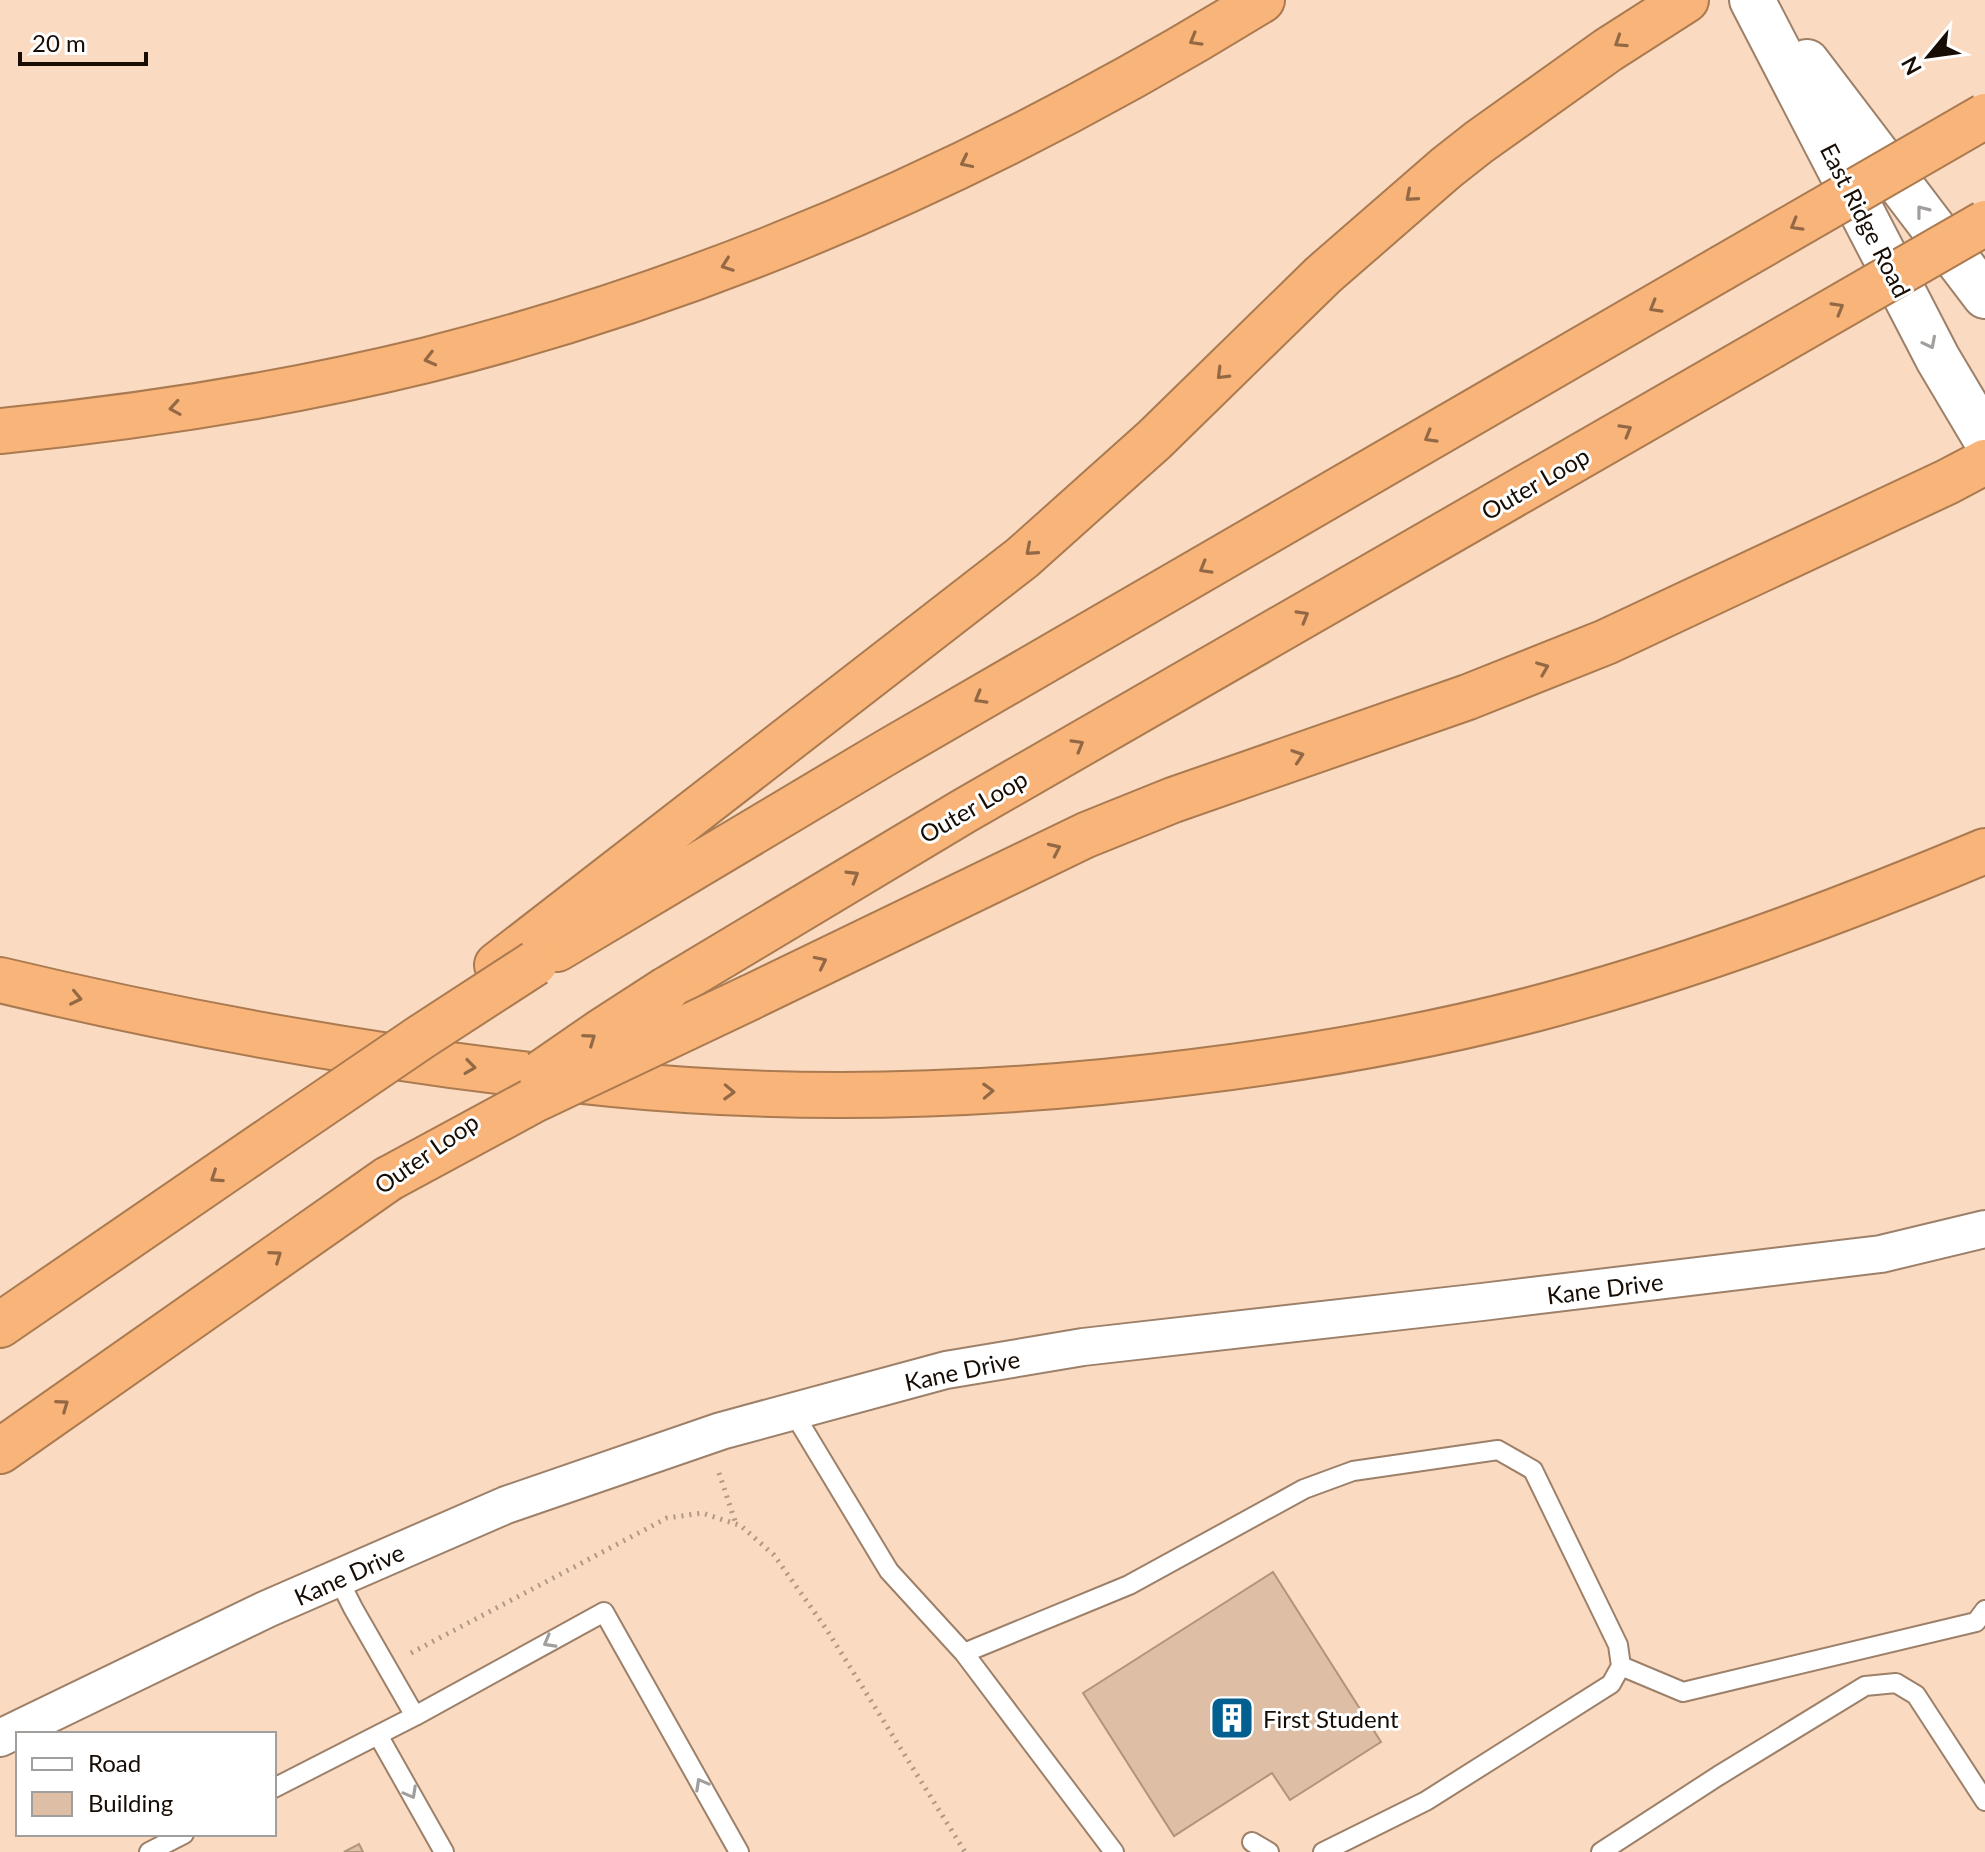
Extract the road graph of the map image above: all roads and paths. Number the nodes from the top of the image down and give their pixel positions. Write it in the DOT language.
graph roads {
  1 [pos="1262,0"];
  2 [pos="1686,0"];
  3 [pos="1752,0"];
  4 [pos="1759,0"];
  5 [pos="1985,116"];
  6 [pos="1985,223"];
  7 [pos="1985,296"];
  8 [pos="0,431"];
  9 [pos="1985,438"];
  10 [pos="1985,462"];
  11 [pos="1985,851"];
  12 [pos="516,964"];
  13 [pos="0,980"];
  14 [pos="388,1179"];
  15 [pos="1985,1229"];
  16 [pos="0,1325"];
  17 [pos="793,1412"];
  18 [pos="0,1451"];
  19 [pos="718,1469"];
  20 [pos="736,1524"];
  21 [pos="338,1578"];
  22 [pos="1985,1610"];
  23 [pos="964,1653"];
  24 [pos="1621,1666"];
  25 [pos="386,1667"];
  26 [pos="415,1716"];
  27 [pos="378,1735"];
  28 [pos="0,1738"];
  29 [pos="276,1787"];
  30 [pos="1985,1801"];
  31 [pos="180,1836"];
  32 [pos="1252,1842"];
  33 [pos="149,1852"];
  34 [pos="444,1852"];
  35 [pos="739,1852"];
  36 [pos="965,1852"];
  37 [pos="1114,1852"];
  38 [pos="1269,1852"];
  39 [pos="1323,1852"];
  40 [pos="1601,1852"];
  1 -- 8 [label="highway, one-way"];
  2 -- 12 [label="highway, one-way"];
  3 -- 9 [label="main road, East Ridge Road, one-way"];
  7 -- 4 [label="main road, East Ridge Road, one-way"];
  5 -- 12 [label="highway, one-way, bridge"];
  14 -- 6 [label="highway, Outer Loop, one-way, bridge"];
  14 -- 10 [label="highway, one-way, bridge"];
  13 -- 11 [label="highway, one-way"];
  12 -- 16 [label="highway, one-way, bridge"];
  18 -- 14 [label="highway, Outer Loop, one-way"];
  15 -- 17 [label="street, Kane Drive"];
  17 -- 21 [label="street, Kane Drive"];
  17 -- 23 [label="lane"];
  19 -- 20 [label="path"];
  20 -- 25 [label="path"];
  20 -- 36 [label="path"];
  21 -- 25 [label="lane"];
  21 -- 28 [label="street, Kane Drive"];
  22 -- 24 [label="lane"];
  23 -- 24 [label="lane"];
  23 -- 37 [label="lane"];
  24 -- 39 [label="lane"];
  25 -- 26 [label="lane"];
  26 -- 27 [label="lane"];
  35 -- 26 [label="lane, one-way"];
  27 -- 29 [label="lane"];
  27 -- 34 [label="lane, one-way"];
  30 -- 40 [label="lane"];
  31 -- 33 [label="lane"];
  32 -- 38 [label="lane"];
}
